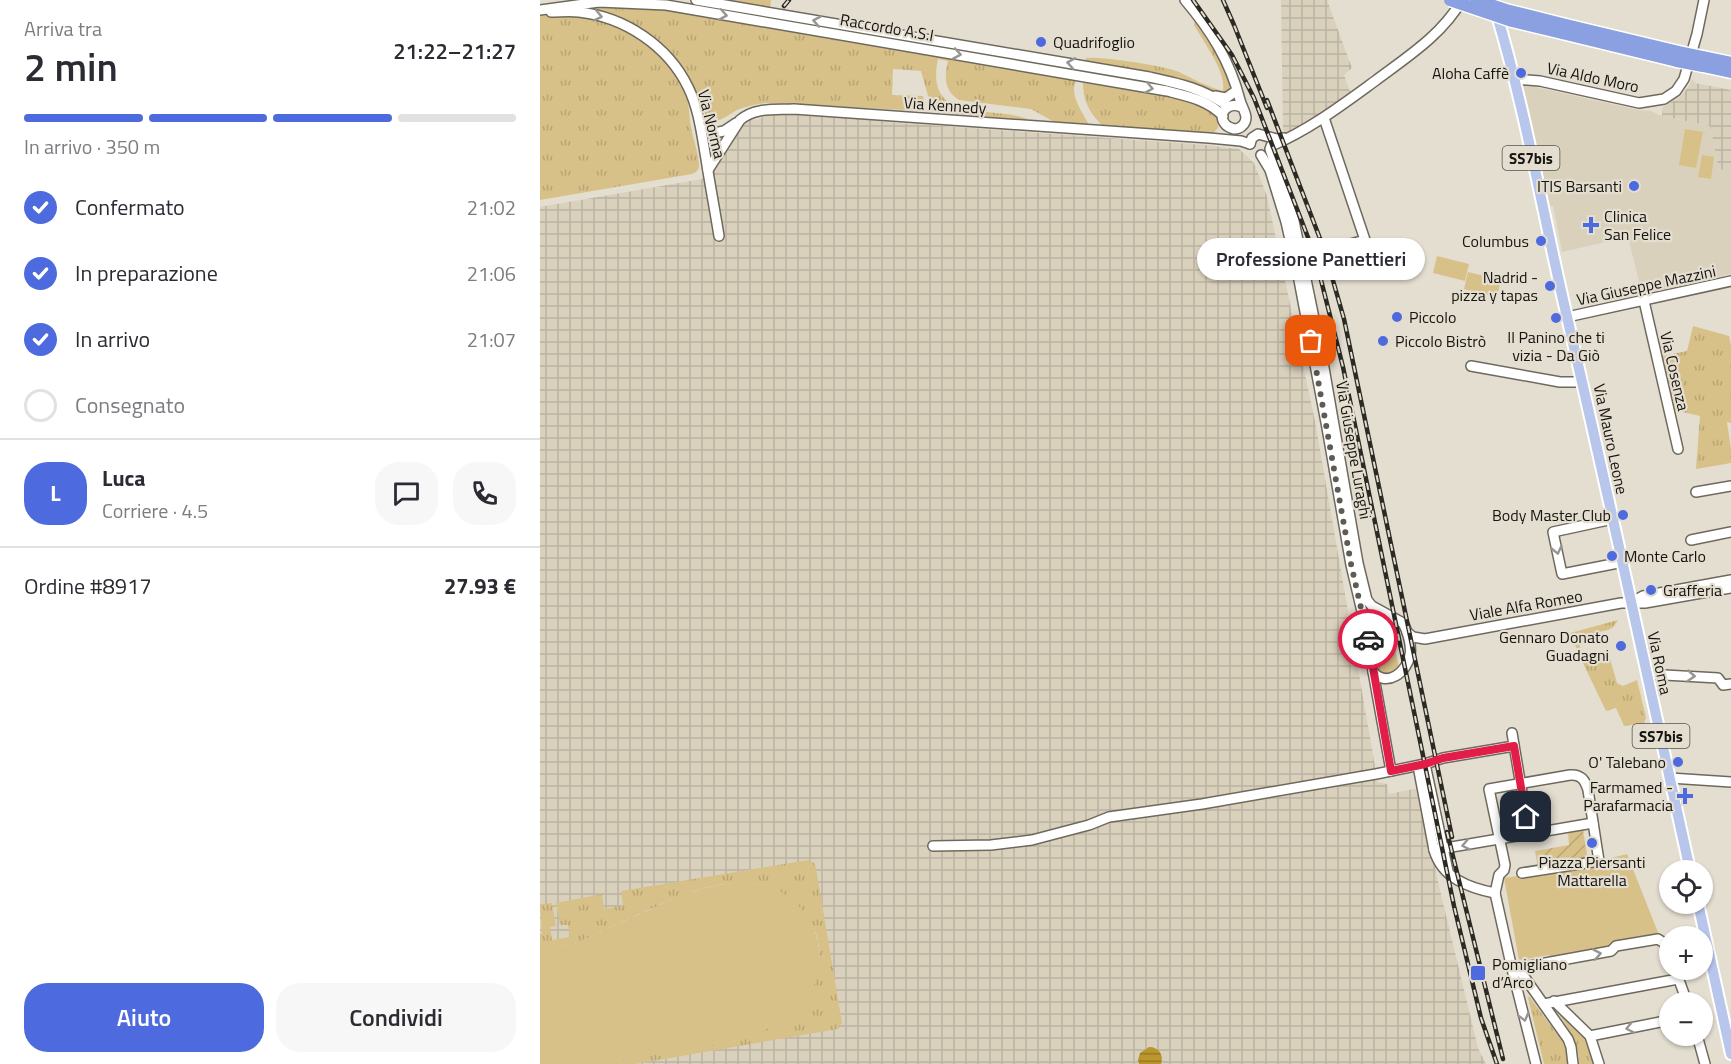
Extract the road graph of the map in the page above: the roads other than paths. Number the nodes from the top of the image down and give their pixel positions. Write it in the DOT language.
graph roads {
  1 [pos="696,0"];
  2 [pos="1185,0"];
  3 [pos="1450,0"];
  4 [pos="1462,0"];
  5 [pos="1476,0"];
  6 [pos="1492,0"];
  7 [pos="1704,0"];
  8 [pos="540,11"];
  9 [pos="1564,29"];
  10 [pos="1703,61"];
  11 [pos="1731,63"];
  12 [pos="1731,72"];
  13 [pos="1514,79"];
  14 [pos="1236,87"];
  15 [pos="1210,94"];
  16 [pos="1230,105"];
  17 [pos="1243,108"];
  18 [pos="1324,118"];
  19 [pos="1223,119"];
  20 [pos="1246,119"];
  21 [pos="740,120"];
  22 [pos="700,123"];
  23 [pos="1236,128"];
  24 [pos="1209,138"];
  25 [pos="1290,138"];
  26 [pos="1220,139"];
  27 [pos="1250,142"];
  28 [pos="1266,144"];
  29 [pos="1275,164"];
  30 [pos="708,170"];
  31 [pos="719,236"];
  32 [pos="1302,257"];
  33 [pos="1731,281"];
  34 [pos="1644,300"];
  35 [pos="1567,317"];
  36 [pos="1471,366"];
  37 [pos="1583,382"];
  38 [pos="1678,449"];
  39 [pos="1731,486"];
  40 [pos="1696,492"];
  41 [pos="1613,519"];
  42 [pos="1731,532"];
  43 [pos="1691,540"];
  44 [pos="1623,562"];
  45 [pos="1731,580"];
  46 [pos="1731,588"];
  47 [pos="1632,602"];
  48 [pos="1380,611"];
  49 [pos="1363,616"];
  50 [pos="1407,632"];
  51 [pos="1425,639"];
  52 [pos="1410,651"];
  53 [pos="1373,672"];
  54 [pos="1647,674"];
  55 [pos="1392,679"];
  56 [pos="1731,684"];
  57 [pos="1378,697"];
  58 [pos="1512,733"];
  59 [pos="1514,746"];
  60 [pos="1422,765"];
  61 [pos="1391,771"];
  62 [pos="1670,778"];
  63 [pos="1731,782"];
  64 [pos="1520,784"];
  65 [pos="1593,824"];
  66 [pos="1529,834"];
  67 [pos="1498,838"];
  68 [pos="933,846"];
  69 [pos="1439,850"];
  70 [pos="1688,860"];
  71 [pos="1522,873"];
  72 [pos="1496,893"];
  73 [pos="1700,914"];
  74 [pos="1659,940"];
  75 [pos="1515,969"];
  76 [pos="1659,978"];
  77 [pos="1549,1002"];
  78 [pos="1659,1022"];
  79 [pos="1590,1036"];
  80 [pos="1700,1046"];
  81 [pos="1731,1054"];
  82 [pos="1536,1064"];
  83 [pos="1573,1064"];
  84 [pos="1599,1064"];
  85 [pos="1705,1064"];
  15 -- 1 [label="street, Raccordo A.S.I, one-way"];
  2 -- 14 [label="street"];
  3 -- 9 [label="highway, bridge"];
  4 -- 18 [label="street"];
  5 -- 9 [label="highway, bridge"];
  6 -- 13 [label="main road, SS7bis"];
  7 -- 13 [label="street, Via Aldo Moro"];
  8 -- 19 [label="street, Raccordo A.S.I, one-way"];
  8 -- 22 [label="street, Via Norma, one-way"];
  9 -- 10 [label="highway, bridge"];
  10 -- 11 [label="highway"];
  10 -- 12 [label="highway"];
  13 -- 35 [label="main road, SS7bis"];
  14 -- 15 [label="street"];
  14 -- 16 [label="street"];
  14 -- 17 [label="street"];
  15 -- 16 [label="street, Raccordo A.S.I"];
  16 -- 17 [label="street"];
  16 -- 19 [label="street"];
  17 -- 20 [label="street"];
  18 -- 25 [label="street"];
  18 -- 32 [label="street"];
  19 -- 23 [label="street"];
  19 -- 24 [label="street"];
  20 -- 23 [label="street"];
  20 -- 28 [label="street"];
  21 -- 22 [label="street, Via Kennedy"];
  21 -- 24 [label="street, Via Kennedy"];
  21 -- 30 [label="street"];
  22 -- 30 [label="street, Via Norma"];
  23 -- 26 [label="street"];
  23 -- 27 [label="street"];
  24 -- 26 [label="street, Via Kennedy"];
  25 -- 28 [label="street"];
  25 -- 29 [label="street"];
  26 -- 27 [label="street, Via Kennedy"];
  27 -- 28 [label="street"];
  27 -- 28 [label="street"];
  28 -- 29 [label="street, Via Giuseppe Luraghi"];
  28 -- 49 [label="street, Via Giuseppe Luraghi"];
  29 -- 32 [label="street, Via Giuseppe Luraghi"];
  30 -- 31 [label="street, Via Norma"];
  32 -- 48 [label="street, Via Giuseppe Luraghi"];
  33 -- 34 [label="street, Via Giuseppe Mazzini"];
  34 -- 35 [label="street, Via Giuseppe Mazzini"];
  34 -- 38 [label="street, Via Cosenza"];
  35 -- 37 [label="main road, Via Mauro Leone / SS7bis"];
  36 -- 37 [label="street"];
  37 -- 41 [label="main road, Via Mauro Leone / SS7bis"];
  39 -- 40 [label="street"];
  41 -- 44 [label="main road, Via Mauro Leone / SS7bis"];
  41 -- 44 [label="street, one-way"];
  42 -- 43 [label="street"];
  44 -- 47 [label="main road, Via Mauro Leone / SS7bis"];
  45 -- 47 [label="street, Viale Alfa Romeo"];
  46 -- 47 [label="street, Viale Alfa Romeo"];
  47 -- 51 [label="street, Viale Alfa Romeo"];
  47 -- 54 [label="main road, Via Roma / SS7bis"];
  48 -- 49 [label="street"];
  48 -- 50 [label="street, Via Giuseppe Luraghi"];
  49 -- 53 [label="street, Via Giuseppe Luraghi"];
  50 -- 51 [label="street, Via Giuseppe Luraghi"];
  50 -- 52 [label="street"];
  51 -- 52 [label="street"];
  52 -- 55 [label="street"];
  53 -- 55 [label="street"];
  53 -- 57 [label="street, Via Giuseppe Luraghi"];
  54 -- 56 [label="street, one-way"];
  54 -- 62 [label="main road, Via Roma / SS7bis"];
  55 -- 57 [label="street"];
  57 -- 61 [label="street, Via Giuseppe Luraghi"];
  58 -- 59 [label="street"];
  59 -- 60 [label="street"];
  59 -- 64 [label="street"];
  60 -- 61 [label="street"];
  60 -- 69 [label="street"];
  61 -- 68 [label="street"];
  62 -- 63 [label="street"];
  62 -- 70 [label="main road, Via Roma / SS7bis"];
  64 -- 65 [label="street"];
  64 -- 66 [label="street"];
  64 -- 67 [label="street"];
  65 -- 66 [label="street"];
  65 -- 71 [label="street"];
  66 -- 67 [label="street"];
  67 -- 69 [label="street, one-way"];
  67 -- 72 [label="street"];
  69 -- 72 [label="street"];
  72 -- 75 [label="street"];
  73 -- 81 [label="main road"];
  75 -- 74 [label="street, one-way"];
  75 -- 77 [label="street"];
  75 -- 82 [label="street, one-way"];
  76 -- 77 [label="street"];
  77 -- 79 [label="street"];
  77 -- 83 [label="street"];
  78 -- 79 [label="street, one-way"];
  79 -- 84 [label="street"];
  80 -- 85 [label="street"];
}
